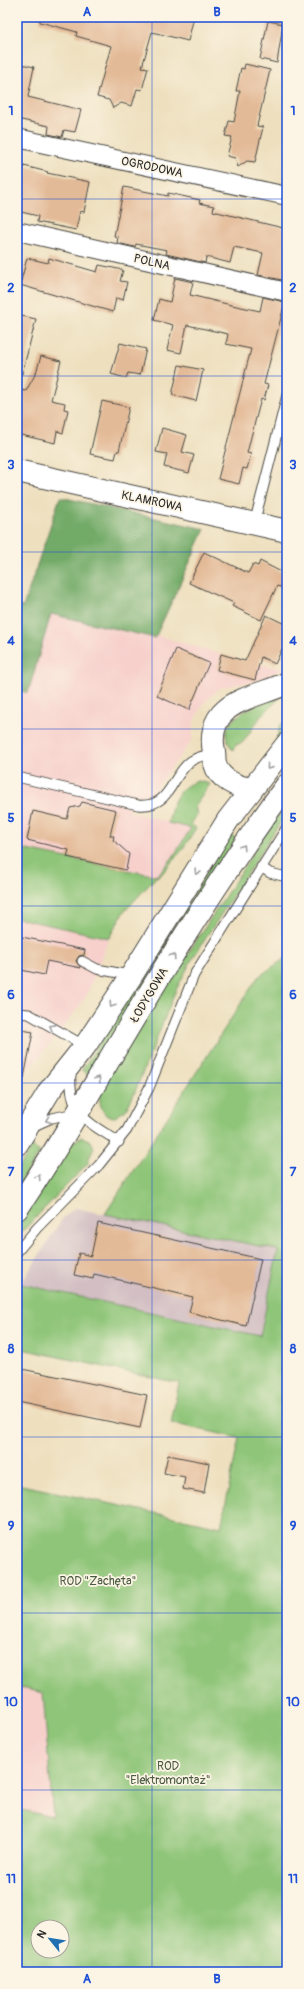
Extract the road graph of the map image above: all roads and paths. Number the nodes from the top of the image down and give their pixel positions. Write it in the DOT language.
graph roads {
  1 [pos="17,138"];
  2 [pos="287,196"];
  3 [pos="17,231"];
  4 [pos="287,292"];
  5 [pos="287,395"];
  6 [pos="17,471"];
  7 [pos="254,524"];
  8 [pos="287,531"];
  9 [pos="287,683"];
  10 [pos="287,744"];
  11 [pos="214,753"];
  12 [pos="17,777"];
  13 [pos="287,785"];
  14 [pos="251,789"];
  15 [pos="270,808"];
  16 [pos="287,827"];
  17 [pos="261,867"];
  18 [pos="287,877"];
  19 [pos="82,962"];
  20 [pos="130,978"];
  21 [pos="17,1013"];
  22 [pos="85,1046"];
  23 [pos="71,1063"];
  24 [pos="78,1112"];
  25 [pos="20,1139"];
  26 [pos="119,1142"];
  27 [pos="17,1209"];
  28 [pos="17,1252"];
  1 -- 2 [label="street, OGRODOWA"];
  3 -- 4 [label="street, POLNA"];
  5 -- 7 [label="lane"];
  6 -- 7 [label="main road, KLAMROWA"];
  7 -- 8 [label="main road, KLAMROWA"];
  9 -- 11 [label="main road"];
  10 -- 14 [label="main road, ŁODYGOWA, one-way"];
  11 -- 12 [label="lane"];
  11 -- 14 [label="main road"];
  13 -- 15 [label="main road, ŁODYGOWA"];
  14 -- 15 [label="main road"];
  14 -- 20 [label="main road, ŁODYGOWA, one-way"];
  24 -- 15 [label="main road, ŁODYGOWA, one-way"];
  16 -- 17 [label="lane"];
  17 -- 18 [label="lane"];
  17 -- 26 [label="lane"];
  19 -- 20 [label="lane"];
  20 -- 22 [label="main road, ŁODYGOWA, one-way"];
  22 -- 21 [label="lane, one-way"];
  22 -- 23 [label="main road, ŁODYGOWA"];
  23 -- 24 [label="lane"];
  23 -- 25 [label="main road, ŁODYGOWA"];
  24 -- 25 [label="lane, one-way"];
  24 -- 26 [label="lane"];
  27 -- 24 [label="main road, ŁODYGOWA, one-way"];
  26 -- 28 [label="lane"];
}
